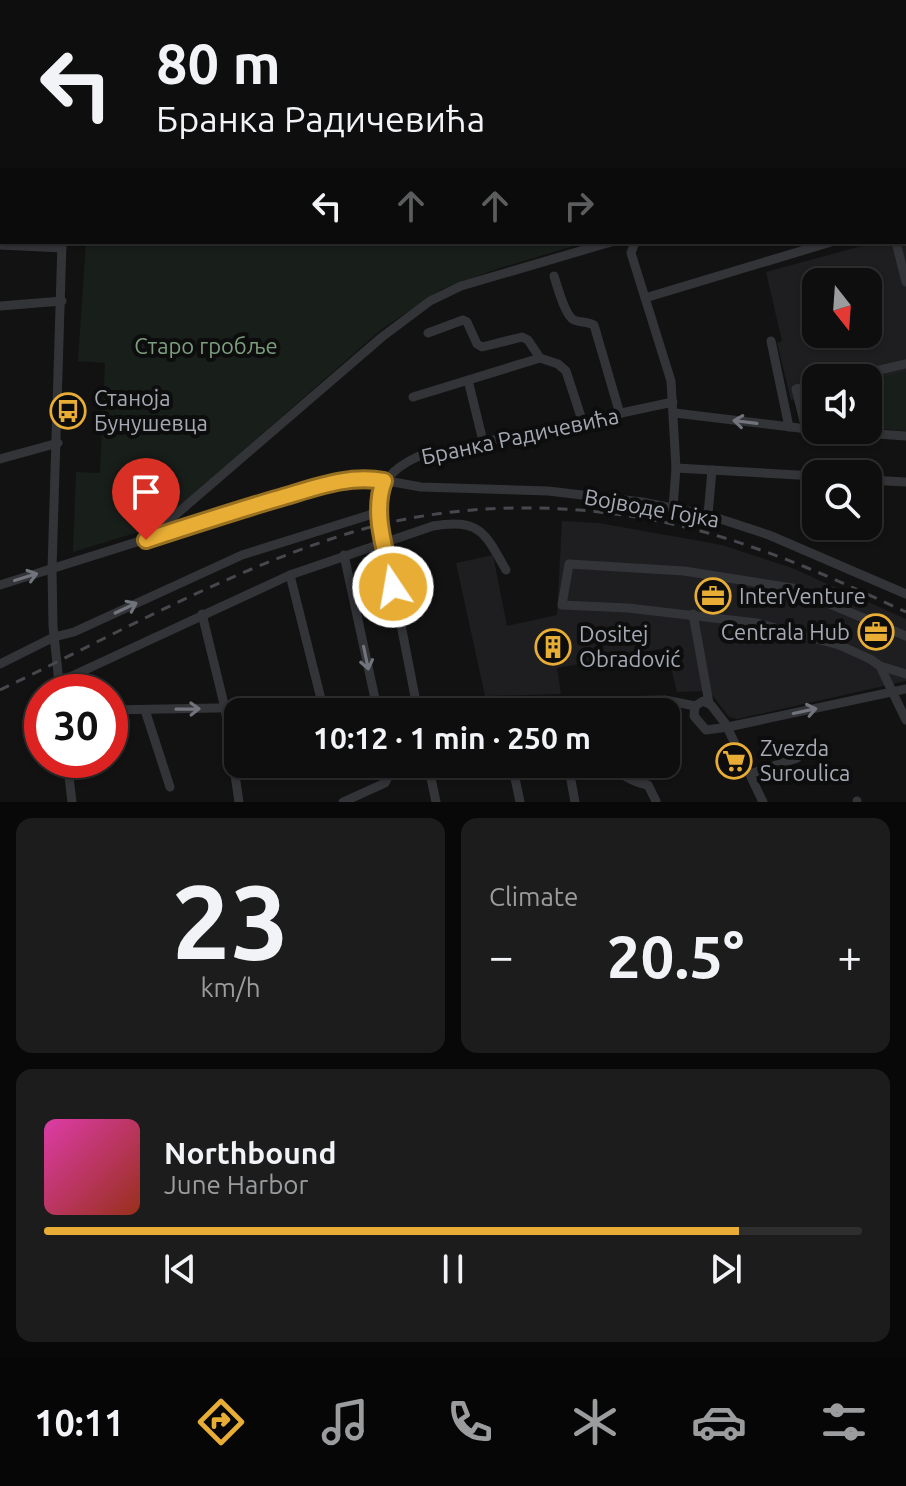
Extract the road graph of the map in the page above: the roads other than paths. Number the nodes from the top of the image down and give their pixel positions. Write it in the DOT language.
graph roads {
  1 [pos="604,244"];
  2 [pos="824,244"];
  3 [pos="896,244"];
  4 [pos="0,245"];
  5 [pos="62,245"];
  6 [pos="631,245"];
  7 [pos="554,276"];
  8 [pos="906,282"];
  9 [pos="645,298"];
  10 [pos="62,301"];
  11 [pos="0,306"];
  12 [pos="428,333"];
  13 [pos="771,341"];
  14 [pos="540,358"];
  15 [pos="906,364"];
  16 [pos="882,370"];
  17 [pos="468,380"];
  18 [pos="802,388"];
  19 [pos="413,397"];
  20 [pos="673,402"];
  21 [pos="802,403"];
  22 [pos="675,413"];
  23 [pos="620,414"];
  24 [pos="583,423"];
  25 [pos="789,427"];
  26 [pos="802,429"];
  27 [pos="882,434"];
  28 [pos="906,436"];
  29 [pos="483,441"];
  30 [pos="58,443"];
  31 [pos="0,459"];
  32 [pos="676,468"];
  33 [pos="712,470"];
  34 [pos="802,475"];
  35 [pos="384,481"];
  36 [pos="882,481"];
  37 [pos="906,482"];
  38 [pos="673,508"];
  39 [pos="379,512"];
  40 [pos="708,515"];
  41 [pos="146,540"];
  42 [pos="384,542"];
  43 [pos="344,555"];
  44 [pos="52,569"];
  45 [pos="506,570"];
  46 [pos="290,575"];
  47 [pos="0,585"];
  48 [pos="906,594"];
  49 [pos="202,614"];
  50 [pos="693,614"];
  51 [pos="906,636"];
  52 [pos="54,637"];
  53 [pos="0,664"];
  54 [pos="880,666"];
  55 [pos="58,674"];
  56 [pos="84,674"];
  57 [pos="906,674"];
  58 [pos="906,689"];
  59 [pos="893,692"];
  60 [pos="321,698"];
  61 [pos="375,698"];
  62 [pos="416,698"];
  63 [pos="680,703"];
  64 [pos="709,703"];
  65 [pos="224,704"];
  66 [pos="695,706"];
  67 [pos="224,708"];
  68 [pos="128,710"];
  69 [pos="145,710"];
  70 [pos="906,720"];
  71 [pos="728,727"];
  72 [pos="797,758"];
  73 [pos="750,774"];
  74 [pos="69,778"];
  75 [pos="235,778"];
  76 [pos="388,778"];
  77 [pos="431,778"];
  78 [pos="515,778"];
  79 [pos="571,778"];
  80 [pos="628,778"];
  81 [pos="170,787"];
  82 [pos="656,801"];
  83 [pos="72,802"];
  84 [pos="239,802"];
  85 [pos="343,802"];
  86 [pos="436,802"];
  87 [pos="520,802"];
  88 [pos="575,802"];
  89 [pos="763,802"];
  1 -- 41 [label="street"];
  2 -- 9 [label="street"];
  3 -- 8 [label="street"];
  4 -- 5 [label="street"];
  5 -- 10 [label="street"];
  6 -- 9 [label="street"];
  7 -- 23 [label="street"];
  9 -- 20 [label="street"];
  10 -- 11 [label="street"];
  10 -- 30 [label="street"];
  12 -- 14 [label="street"];
  13 -- 25 [label="street"];
  14 -- 17 [label="street"];
  14 -- 24 [label="street"];
  15 -- 16 [label="street"];
  17 -- 19 [label="street"];
  17 -- 29 [label="street"];
  18 -- 21 [label="street"];
  20 -- 22 [label="street"];
  20 -- 23 [label="street, Бранка Радичевића"];
  25 -- 22 [label="street, one-way"];
  22 -- 32 [label="street"];
  23 -- 24 [label="street, Бранка Радичевића"];
  24 -- 29 [label="street, Бранка Радичевића"];
  25 -- 26 [label="street"];
  27 -- 28 [label="street"];
  29 -- 35 [label="street, Бранка Радичевића"];
  30 -- 31 [label="street"];
  30 -- 44 [label="street"];
  32 -- 33 [label="street"];
  32 -- 38 [label="street"];
  33 -- 34 [label="street"];
  33 -- 40 [label="street"];
  35 -- 38 [label="street, Војводе Гојка"];
  35 -- 39 [label="street"];
  35 -- 41 [label="street"];
  36 -- 37 [label="street"];
  38 -- 40 [label="street, Војводе Гојка"];
  39 -- 42 [label="street"];
  52 -- 39 [label="street, one-way"];
  40 -- 48 [label="street, Војводе Гојка"];
  41 -- 44 [label="street"];
  42 -- 43 [label="street"];
  42 -- 45 [label="street"];
  42 -- 62 [label="street"];
  43 -- 46 [label="street"];
  43 -- 61 [label="street, one-way"];
  47 -- 44 [label="street, one-way"];
  44 -- 52 [label="street"];
  46 -- 49 [label="street"];
  46 -- 60 [label="street"];
  49 -- 56 [label="street"];
  49 -- 65 [label="street"];
  50 -- 51 [label="street"];
  50 -- 54 [label="street"];
  50 -- 64 [label="street"];
  52 -- 53 [label="street"];
  52 -- 55 [label="street"];
  54 -- 57 [label="street"];
  54 -- 59 [label="street"];
  58 -- 59 [label="street"];
  59 -- 70 [label="street"];
  71 -- 59 [label="street, one-way"];
  63 -- 66 [label="street"];
  64 -- 66 [label="street"];
  64 -- 71 [label="street"];
  66 -- 71 [label="street"];
  69 -- 67 [label="street, one-way"];
  68 -- 69 [label="street"];
  69 -- 81 [label="street"];
  71 -- 73 [label="street"];
  72 -- 73 [label="street"];
  73 -- 89 [label="street"];
  74 -- 83 [label="street"];
  75 -- 84 [label="street"];
  76 -- 85 [label="street"];
  77 -- 86 [label="street"];
  78 -- 87 [label="street"];
  79 -- 88 [label="street"];
  80 -- 82 [label="street"];
}
